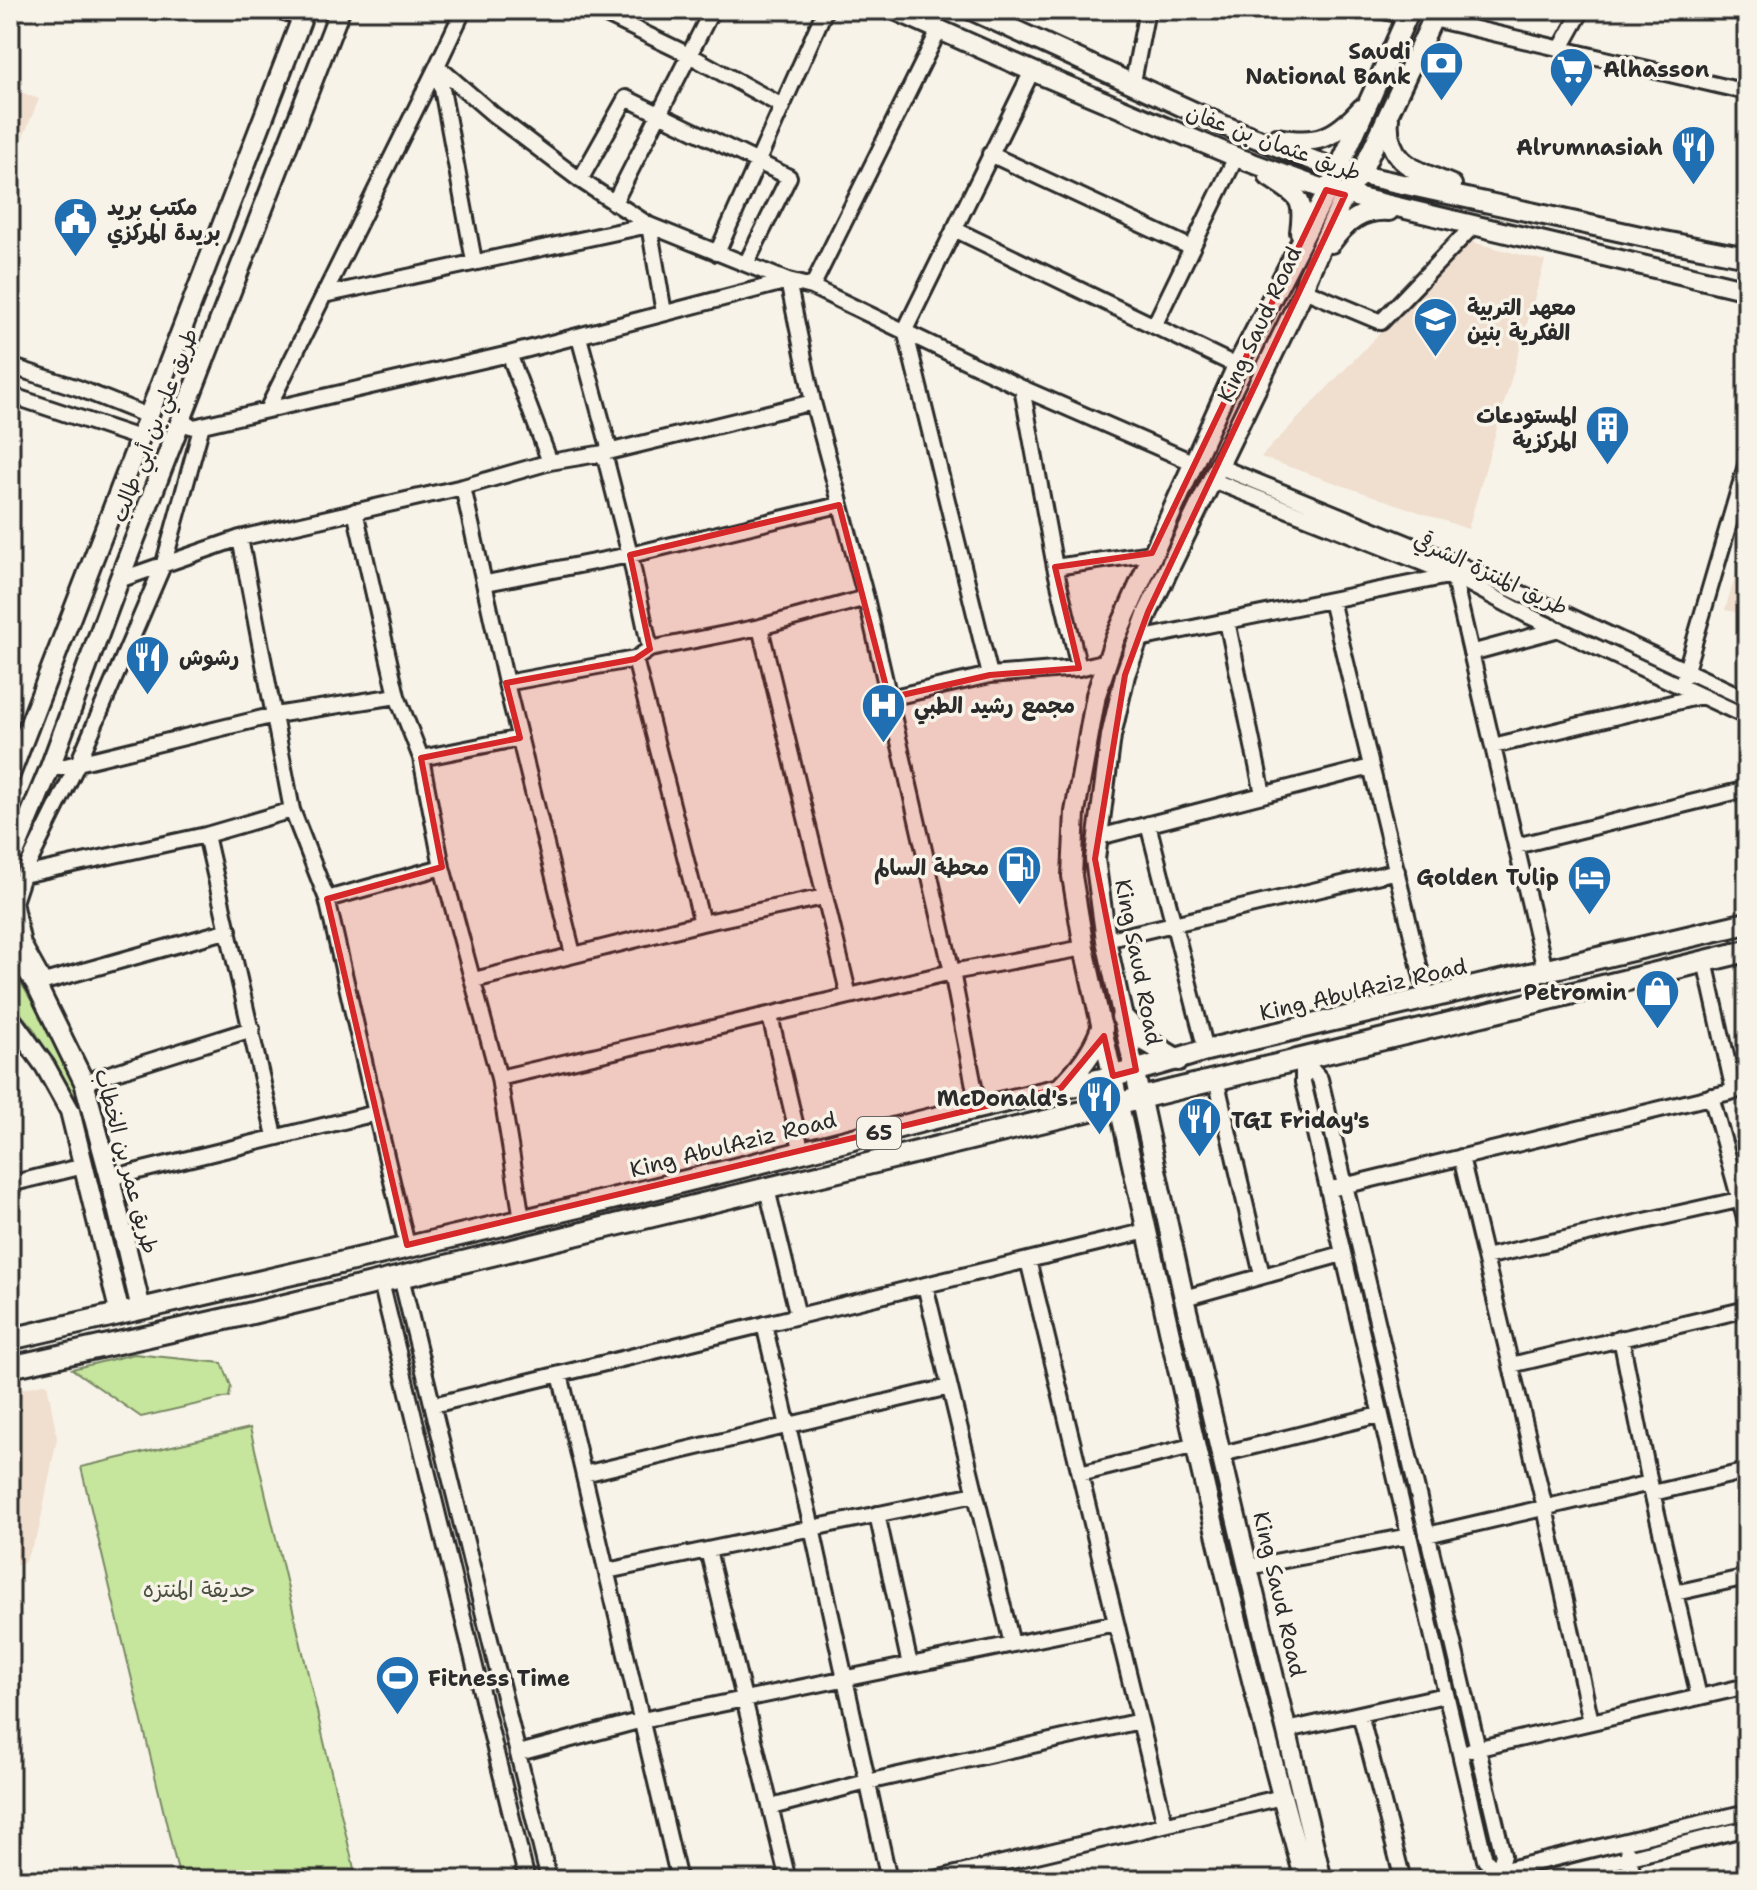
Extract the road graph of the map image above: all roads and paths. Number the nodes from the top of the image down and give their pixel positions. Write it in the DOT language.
graph roads {
  1 [pos="280,10"];
  2 [pos="340,10"];
  3 [pos="462,10"];
  4 [pos="596,10"];
  5 [pos="712,10"];
  6 [pos="825,10"];
  7 [pos="895,10"];
  8 [pos="971,10"];
  9 [pos="1147,10"];
  10 [pos="1378,10"];
  11 [pos="1582,10"];
  12 [pos="1408,13"];
  13 [pos="303,14"];
  14 [pos="1435,15"];
  15 [pos="939,30"];
  16 [pos="1561,48"];
  17 [pos="691,56"];
  18 [pos="437,66"];
  19 [pos="1032,71"];
  20 [pos="1133,82"];
  21 [pos="1399,90"];
  22 [pos="1747,92"];
  23 [pos="1373,95"];
  24 [pos="782,106"];
  25 [pos="661,113"];
  26 [pos="1237,131"];
  27 [pos="990,154"];
  28 [pos="1238,158"];
  29 [pos="758,160"];
  30 [pos="1338,170"];
  31 [pos="1361,173"];
  32 [pos="580,180"];
  33 [pos="1326,190"];
  34 [pos="1345,195"];
  35 [pos="614,203"];
  36 [pos="1510,208"];
  37 [pos="1420,214"];
  38 [pos="649,225"];
  39 [pos="1474,225"];
  40 [pos="954,229"];
  41 [pos="1299,246"];
  42 [pos="1192,248"];
  43 [pos="717,253"];
  44 [pos="1747,257"];
  45 [pos="474,261"];
  46 [pos="746,264"];
  47 [pos="788,281"];
  48 [pos="1305,284"];
  49 [pos="812,287"];
  50 [pos="1747,290"];
  51 [pos="324,295"];
  52 [pos="664,313"];
  53 [pos="1154,326"];
  54 [pos="905,330"];
  55 [pos="579,337"];
  56 [pos="509,354"];
  57 [pos="10,366"];
  58 [pos="1237,366"];
  59 [pos="1022,388"];
  60 [pos="10,395"];
  61 [pos="813,402"];
  62 [pos="268,408"];
  63 [pos="148,416"];
  64 [pos="181,423"];
  65 [pos="202,425"];
  66 [pos="139,438"];
  67 [pos="607,452"];
  68 [pos="550,462"];
  69 [pos="1192,462"];
  70 [pos="1747,462"];
  71 [pos="1215,473"];
  72 [pos="463,487"];
  73 [pos="839,505"];
  74 [pos="355,511"];
  75 [pos="240,538"];
  76 [pos="1152,553"];
  77 [pos="630,555"];
  78 [pos="164,563"];
  79 [pos="1055,567"];
  80 [pos="1456,570"];
  81 [pos="119,580"];
  82 [pos="486,583"];
  83 [pos="866,598"];
  84 [pos="1331,600"];
  85 [pos="1227,621"];
  86 [pos="760,627"];
  87 [pos="1559,629"];
  88 [pos="1139,639"];
  89 [pos="650,649"];
  90 [pos="1471,653"];
  91 [pos="635,659"];
  92 [pos="1107,661"];
  93 [pos="1079,668"];
  94 [pos="1687,669"];
  95 [pos="990,675"];
  96 [pos="506,683"];
  97 [pos="1682,685"];
  98 [pos="397,696"];
  99 [pos="1701,696"];
  100 [pos="889,698"];
  101 [pos="1747,699"];
  102 [pos="275,715"];
  103 [pos="1747,717"];
  104 [pos="520,738"];
  105 [pos="1493,746"];
  106 [pos="421,758"];
  107 [pos="79,761"];
  108 [pos="1371,767"];
  109 [pos="49,770"];
  110 [pos="10,775"];
  111 [pos="1747,789"];
  112 [pos="1263,794"];
  113 [pos="292,810"];
  114 [pos="1148,824"];
  115 [pos="206,835"];
  116 [pos="1099,837"];
  117 [pos="1516,846"];
  118 [pos="10,857"];
  119 [pos="442,867"];
  120 [pos="1397,871"];
  121 [pos="23,875"];
  122 [pos="824,897"];
  123 [pos="327,899"];
  124 [pos="702,923"];
  125 [pos="1747,923"];
  126 [pos="1173,925"];
  127 [pos="229,930"];
  128 [pos="1106,940"];
  129 [pos="10,945"];
  130 [pos="1084,948"];
  131 [pos="1747,951"];
  132 [pos="573,954"];
  133 [pos="1705,961"];
  134 [pos="1545,970"];
  135 [pos="952,972"];
  136 [pos="474,980"];
  137 [pos="40,984"];
  138 [pos="849,996"];
  139 [pos="1427,998"];
  140 [pos="770,1016"];
  141 [pos="1122,1017"];
  142 [pos="10,1018"];
  143 [pos="1102,1028"];
  144 [pos="252,1029"];
  145 [pos="10,1032"];
  146 [pos="28,1042"];
  147 [pos="1206,1050"];
  148 [pos="1303,1059"];
  149 [pos="1178,1060"];
  150 [pos="1136,1070"];
  151 [pos="1113,1076"];
  152 [pos="499,1078"];
  153 [pos="1216,1079"];
  154 [pos="84,1082"];
  155 [pos="1061,1088"];
  156 [pos="1741,1089"];
  157 [pos="1711,1096"];
  158 [pos="1142,1098"];
  159 [pos="1118,1104"];
  160 [pos="978,1107"];
  161 [pos="376,1113"];
  162 [pos="275,1136"];
  163 [pos="802,1153"];
  164 [pos="1461,1157"];
  165 [pos="84,1166"];
  166 [pos="110,1178"];
  167 [pos="10,1184"];
  168 [pos="1344,1186"];
  169 [pos="767,1189"];
  170 [pos="1328,1191"];
  171 [pos="1744,1199"];
  172 [pos="522,1219"];
  173 [pos="1747,1226"];
  174 [pos="1147,1231"];
  175 [pos="407,1245"];
  176 [pos="1342,1254"];
  177 [pos="1485,1257"];
  178 [pos="1028,1260"];
  179 [pos="1262,1275"];
  180 [pos="401,1277"];
  181 [pos="381,1282"];
  182 [pos="925,1285"];
  183 [pos="1184,1298"];
  184 [pos="141,1309"];
  185 [pos="1747,1309"];
  186 [pos="120,1314"];
  187 [pos="798,1316"];
  188 [pos="764,1324"];
  189 [pos="1621,1338"];
  190 [pos="10,1339"];
  191 [pos="1511,1365"];
  192 [pos="10,1367"];
  193 [pos="560,1374"];
  194 [pos="949,1387"];
  195 [pos="433,1405"];
  196 [pos="1379,1415"];
  197 [pos="789,1425"];
  198 [pos="1196,1445"];
  199 [pos="1222,1454"];
  200 [pos="1747,1471"];
  201 [pos="584,1474"];
  202 [pos="1080,1474"];
  203 [pos="1651,1488"];
  204 [pos="975,1494"];
  205 [pos="1545,1508"];
  206 [pos="877,1514"];
  207 [pos="812,1528"];
  208 [pos="1427,1535"];
  209 [pos="1409,1536"];
  210 [pos="708,1550"];
  211 [pos="1249,1567"];
  212 [pos="607,1571"];
  213 [pos="1747,1577"];
  214 [pos="1675,1593"];
  215 [pos="1116,1623"];
  216 [pos="1012,1644"];
  217 [pos="910,1665"];
  218 [pos="846,1678"];
  219 [pos="1747,1686"];
  220 [pos="1445,1695"];
  221 [pos="1699,1697"];
  222 [pos="746,1699"];
  223 [pos="1360,1714"];
  224 [pos="642,1720"];
  225 [pos="1140,1721"];
  226 [pos="1591,1722"];
  227 [pos="1287,1730"];
  228 [pos="1478,1749"];
  229 [pos="519,1753"];
  230 [pos="1459,1753"];
  231 [pos="867,1782"];
  232 [pos="1282,1797"];
  233 [pos="771,1807"];
  234 [pos="1747,1812"];
  235 [pos="1165,1824"];
  236 [pos="1747,1828"];
  237 [pos="1625,1841"];
  238 [pos="1629,1859"];
  239 [pos="1003,1863"];
  240 [pos="1498,1872"];
  241 [pos="527,1880"];
  242 [pos="549,1880"];
  243 [pos="679,1880"];
  244 [pos="788,1880"];
  245 [pos="889,1880"];
  246 [pos="931,1880"];
  247 [pos="1006,1880"];
  248 [pos="1305,1880"];
  249 [pos="1322,1880"];
  250 [pos="1403,1880"];
  251 [pos="1463,1880"];
  252 [pos="1539,1880"];
  253 [pos="1634,1880"];
  1 -- 13 [label="street"];
  2 -- 64 [label="main road, طريق علي بن أبي طالب"];
  3 -- 18 [label="street"];
  4 -- 17 [label="street"];
  5 -- 17 [label="street"];
  6 -- 24 [label="street"];
  7 -- 15 [label="main road, طريق عثمان بن عفان"];
  8 -- 20 [label="main road, طريق عثمان بن عفان"];
  9 -- 20 [label="street"];
  10 -- 12 [label="street"];
  11 -- 16 [label="street"];
  12 -- 23 [label="main road, King Saud Road"];
  13 -- 63 [label="main road, طريق علي بن أبي طالب"];
  14 -- 16 [label="street"];
  14 -- 21 [label="main road, King Saud Road"];
  15 -- 19 [label="main road, طريق عثمان بن عفان"];
  15 -- 49 [label="street"];
  16 -- 22 [label="street"];
  17 -- 24 [label="street"];
  17 -- 25 [label="street"];
  18 -- 32 [label="street"];
  18 -- 45 [label="street"];
  18 -- 51 [label="street"];
  19 -- 27 [label="street"];
  19 -- 28 [label="main road, طريق عثمان بن عفان"];
  20 -- 26 [label="main road, طريق عثمان بن عفان"];
  21 -- 31 [label="main road, King Saud Road"];
  21 -- 36 [label="main road"];
  23 -- 26 [label="main road"];
  23 -- 30 [label="main road, King Saud Road"];
  24 -- 29 [label="street"];
  25 -- 29 [label="street"];
  25 -- 32 [label="street"];
  25 -- 35 [label="street"];
  26 -- 30 [label="main road, طريق عثمان بن عفان"];
  27 -- 40 [label="street"];
  27 -- 42 [label="street"];
  28 -- 33 [label="main road, طريق عثمان بن عفان"];
  28 -- 41 [label="main road"];
  28 -- 42 [label="street"];
  29 -- 43 [label="street"];
  29 -- 46 [label="street"];
  30 -- 31 [label="main road, طريق عثمان بن عفان"];
  30 -- 33 [label="main road, King Saud Road"];
  31 -- 34 [label="main road, King Saud Road"];
  31 -- 36 [label="main road, طريق عثمان بن عفان"];
  32 -- 35 [label="street"];
  33 -- 34 [label="main road, طريق عثمان بن عفان"];
  33 -- 41 [label="main road, King Saud Road"];
  34 -- 37 [label="main road, طريق عثمان بن عفان"];
  34 -- 48 [label="main road, King Saud Road"];
  35 -- 38 [label="street"];
  36 -- 44 [label="main road, طريق عثمان بن عفان"];
  37 -- 39 [label="main road, طريق عثمان بن عفان"];
  37 -- 48 [label="main road"];
  38 -- 43 [label="street"];
  38 -- 45 [label="street"];
  38 -- 52 [label="street"];
  39 -- 48 [label="street"];
  39 -- 50 [label="main road, طريق عثمان بن عفان"];
  40 -- 53 [label="street"];
  40 -- 54 [label="street"];
  41 -- 58 [label="main road, King Saud Road"];
  42 -- 53 [label="street"];
  43 -- 46 [label="street"];
  45 -- 51 [label="street"];
  46 -- 47 [label="street"];
  47 -- 49 [label="street"];
  47 -- 52 [label="street"];
  47 -- 61 [label="street"];
  48 -- 71 [label="main road, King Saud Road"];
  49 -- 54 [label="street"];
  51 -- 62 [label="street"];
  52 -- 55 [label="street"];
  53 -- 58 [label="street"];
  54 -- 59 [label="street"];
  54 -- 95 [label="street"];
  55 -- 56 [label="street"];
  55 -- 67 [label="street"];
  56 -- 62 [label="street"];
  56 -- 68 [label="street"];
  57 -- 63 [label="street"];
  58 -- 69 [label="main road, King Saud Road"];
  59 -- 69 [label="street"];
  59 -- 79 [label="street"];
  60 -- 66 [label="street"];
  61 -- 67 [label="street"];
  61 -- 73 [label="street"];
  62 -- 65 [label="street"];
  63 -- 66 [label="main road, طريق علي بن أبي طالب"];
  64 -- 65 [label="street"];
  64 -- 81 [label="main road, طريق علي بن أبي طالب"];
  65 -- 78 [label="street"];
  66 -- 110 [label="main road, طريق علي بن أبي طالب"];
  67 -- 68 [label="street"];
  67 -- 77 [label="street"];
  68 -- 72 [label="street"];
  69 -- 76 [label="main road, King Saud Road"];
  70 -- 94 [label="street"];
  71 -- 80 [label="street, طريق المنتزة الشرقي"];
  71 -- 88 [label="main road, King Saud Road"];
  72 -- 74 [label="street"];
  72 -- 82 [label="street"];
  73 -- 77 [label="street"];
  73 -- 83 [label="street"];
  74 -- 75 [label="street"];
  74 -- 98 [label="street"];
  75 -- 78 [label="street"];
  75 -- 102 [label="street"];
  76 -- 79 [label="street"];
  76 -- 92 [label="main road, King Saud Road"];
  77 -- 82 [label="street"];
  77 -- 89 [label="street"];
  78 -- 81 [label="street"];
  78 -- 107 [label="street"];
  79 -- 93 [label="street"];
  80 -- 84 [label="street"];
  80 -- 87 [label="street, طريق المنتزة الشرقي"];
  80 -- 90 [label="street"];
  80 -- 94 [label="street"];
  81 -- 109 [label="main road, طريق علي بن أبي طالب"];
  82 -- 96 [label="street"];
  83 -- 86 [label="street"];
  83 -- 100 [label="street"];
  84 -- 85 [label="street"];
  84 -- 108 [label="street"];
  85 -- 88 [label="street"];
  85 -- 112 [label="street"];
  86 -- 89 [label="street"];
  86 -- 122 [label="street"];
  87 -- 90 [label="street"];
  87 -- 97 [label="street, طريق المنتزة الشرقي"];
  88 -- 116 [label="main road, King Saud Road"];
  89 -- 91 [label="street"];
  90 -- 105 [label="street"];
  91 -- 96 [label="street"];
  91 -- 124 [label="street"];
  92 -- 93 [label="street"];
  92 -- 130 [label="main road, King Saud Road"];
  93 -- 95 [label="street"];
  94 -- 97 [label="street"];
  94 -- 101 [label="street"];
  95 -- 100 [label="street"];
  96 -- 104 [label="street"];
  97 -- 99 [label="street, طريق المنتزة الشرقي"];
  98 -- 102 [label="street"];
  98 -- 106 [label="street"];
  99 -- 103 [label="street, طريق المنتزة الشرقي"];
  99 -- 105 [label="street"];
  100 -- 135 [label="street"];
  102 -- 107 [label="street"];
  102 -- 113 [label="street"];
  104 -- 106 [label="street"];
  104 -- 132 [label="street"];
  105 -- 117 [label="street"];
  106 -- 119 [label="street"];
  107 -- 109 [label="street"];
  107 -- 121 [label="street"];
  108 -- 112 [label="street"];
  108 -- 120 [label="street"];
  109 -- 118 [label="main road, طريق علي بن أبي طالب"];
  111 -- 117 [label="street"];
  112 -- 114 [label="street"];
  113 -- 115 [label="street"];
  113 -- 123 [label="street"];
  114 -- 116 [label="street"];
  114 -- 126 [label="street"];
  115 -- 121 [label="street"];
  115 -- 127 [label="street"];
  116 -- 128 [label="main road, King Saud Road"];
  117 -- 134 [label="street"];
  119 -- 123 [label="street"];
  119 -- 136 [label="street"];
  120 -- 126 [label="street"];
  120 -- 139 [label="street"];
  121 -- 137 [label="street"];
  122 -- 124 [label="street"];
  122 -- 138 [label="street"];
  123 -- 161 [label="street"];
  124 -- 132 [label="street"];
  125 -- 134 [label="highway, King AbulAziz Road / 65"];
  126 -- 128 [label="street"];
  126 -- 147 [label="street"];
  127 -- 137 [label="street"];
  127 -- 144 [label="street"];
  128 -- 141 [label="main road, King Saud Road"];
  129 -- 137 [label="main road, طريق عمر بن الخطاب"];
  130 -- 135 [label="street"];
  130 -- 143 [label="main road, King Saud Road"];
  131 -- 133 [label="highway, 65"];
  132 -- 136 [label="street"];
  133 -- 148 [label="highway, 65"];
  133 -- 156 [label="street"];
  134 -- 139 [label="highway, King AbulAziz Road / 65"];
  135 -- 138 [label="street"];
  135 -- 160 [label="street"];
  136 -- 152 [label="street"];
  137 -- 154 [label="main road, طريق عمر بن الخطاب"];
  138 -- 140 [label="street"];
  139 -- 147 [label="highway, King AbulAziz Road / 65"];
  140 -- 152 [label="street"];
  140 -- 163 [label="street"];
  141 -- 149 [label="highway"];
  141 -- 150 [label="main road, King Saud Road"];
  142 -- 146 [label="main road, طريق عمر بن الخطاب"];
  143 -- 151 [label="main road, King Saud Road"];
  143 -- 155 [label="highway"];
  144 -- 154 [label="street"];
  144 -- 162 [label="street"];
  145 -- 146 [label="main road"];
  146 -- 165 [label="main road, طريق عمر بن الخطاب"];
  147 -- 149 [label="highway, King AbulAziz Road / 65"];
  148 -- 153 [label="highway, 65"];
  148 -- 168 [label="street"];
  148 -- 170 [label="street"];
  149 -- 150 [label="highway, King AbulAziz Road / 65"];
  150 -- 151 [label="highway, King AbulAziz Road / 65"];
  150 -- 158 [label="main road, King Saud Road"];
  151 -- 155 [label="highway, King AbulAziz Road / 65"];
  151 -- 159 [label="main road, King Saud Road"];
  152 -- 172 [label="street"];
  153 -- 158 [label="highway, 65"];
  153 -- 179 [label="street"];
  154 -- 166 [label="main road, طريق عمر بن الخطاب"];
  155 -- 160 [label="highway, King AbulAziz Road / 65"];
  156 -- 157 [label="street"];
  157 -- 164 [label="street"];
  157 -- 171 [label="street"];
  158 -- 159 [label="highway, 65"];
  158 -- 183 [label="main road, King Saud Road"];
  159 -- 169 [label="highway, 65"];
  159 -- 174 [label="main road, King Saud Road"];
  160 -- 163 [label="highway, King AbulAziz Road / 65"];
  161 -- 162 [label="street"];
  161 -- 175 [label="street"];
  162 -- 166 [label="street"];
  163 -- 172 [label="highway, King AbulAziz Road / 65"];
  164 -- 168 [label="street"];
  164 -- 177 [label="street"];
  165 -- 167 [label="street"];
  165 -- 186 [label="main road, طريق عمر بن الخطاب"];
  166 -- 184 [label="main road, طريق عمر بن الخطاب"];
  168 -- 170 [label="street"];
  168 -- 208 [label="street"];
  169 -- 180 [label="highway, 65"];
  169 -- 187 [label="street"];
  170 -- 176 [label="street"];
  171 -- 173 [label="street"];
  171 -- 177 [label="street"];
  172 -- 175 [label="highway, King AbulAziz Road / 65"];
  174 -- 178 [label="street"];
  174 -- 198 [label="main road, King Saud Road"];
  175 -- 184 [label="highway, King AbulAziz Road / 65"];
  176 -- 179 [label="street"];
  176 -- 196 [label="street"];
  177 -- 191 [label="street"];
  178 -- 182 [label="street"];
  178 -- 202 [label="street"];
  179 -- 183 [label="street"];
  180 -- 181 [label="highway, 65"];
  180 -- 195 [label="street"];
  181 -- 192 [label="highway, 65"];
  181 -- 241 [label="street"];
  182 -- 187 [label="street"];
  182 -- 194 [label="street"];
  183 -- 199 [label="main road, King Saud Road"];
  184 -- 186 [label="highway, King AbulAziz Road / 65"];
  185 -- 189 [label="street"];
  186 -- 190 [label="highway, King AbulAziz Road / 65"];
  187 -- 188 [label="street"];
  188 -- 193 [label="street"];
  188 -- 197 [label="street"];
  189 -- 191 [label="street"];
  189 -- 203 [label="street"];
  191 -- 205 [label="street"];
  193 -- 195 [label="street"];
  193 -- 201 [label="street"];
  194 -- 197 [label="street"];
  194 -- 204 [label="street"];
  195 -- 229 [label="street"];
  196 -- 199 [label="street"];
  196 -- 209 [label="street"];
  197 -- 201 [label="street"];
  197 -- 207 [label="street"];
  198 -- 202 [label="street"];
  198 -- 232 [label="main road, King Saud Road"];
  199 -- 211 [label="main road, King Saud Road"];
  200 -- 203 [label="street"];
  201 -- 212 [label="street"];
  202 -- 215 [label="street"];
  203 -- 205 [label="street"];
  203 -- 214 [label="street"];
  204 -- 206 [label="street"];
  204 -- 216 [label="street"];
  205 -- 208 [label="street"];
  205 -- 226 [label="street"];
  206 -- 207 [label="street"];
  206 -- 217 [label="street"];
  207 -- 210 [label="street"];
  207 -- 218 [label="street"];
  208 -- 228 [label="street"];
  209 -- 211 [label="street"];
  209 -- 220 [label="street"];
  210 -- 212 [label="street"];
  210 -- 222 [label="street"];
  211 -- 227 [label="main road, King Saud Road"];
  212 -- 224 [label="street"];
  213 -- 214 [label="street"];
  214 -- 221 [label="street"];
  215 -- 216 [label="street"];
  215 -- 225 [label="street"];
  216 -- 217 [label="street"];
  217 -- 218 [label="street"];
  218 -- 222 [label="street"];
  218 -- 231 [label="street"];
  219 -- 221 [label="street"];
  220 -- 223 [label="street"];
  220 -- 230 [label="street"];
  221 -- 226 [label="street"];
  222 -- 224 [label="street"];
  222 -- 233 [label="street"];
  223 -- 227 [label="street"];
  223 -- 250 [label="street"];
  224 -- 229 [label="street"];
  224 -- 243 [label="street"];
  225 -- 231 [label="street"];
  225 -- 235 [label="street"];
  226 -- 228 [label="street"];
  227 -- 249 [label="main road, King Saud Road"];
  228 -- 230 [label="street"];
  228 -- 240 [label="street"];
  229 -- 242 [label="street"];
  230 -- 240 [label="street"];
  231 -- 233 [label="street"];
  231 -- 245 [label="street"];
  232 -- 235 [label="street"];
  232 -- 248 [label="main road, King Saud Road"];
  233 -- 244 [label="street"];
  234 -- 237 [label="street"];
  235 -- 239 [label="street"];
  236 -- 238 [label="street"];
  237 -- 238 [label="street"];
  237 -- 240 [label="street"];
  238 -- 252 [label="street"];
  238 -- 253 [label="street"];
  239 -- 246 [label="street"];
  239 -- 247 [label="street"];
  240 -- 251 [label="street"];
}
